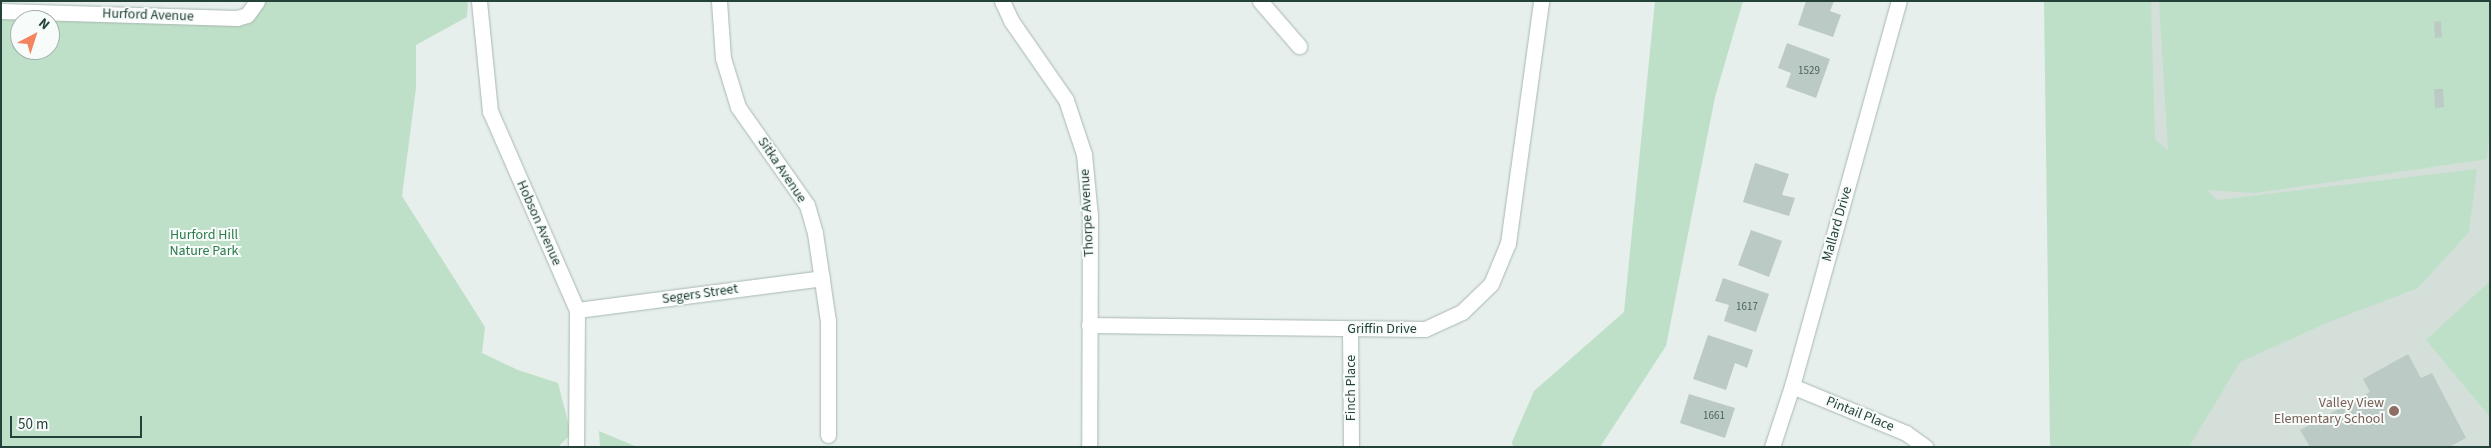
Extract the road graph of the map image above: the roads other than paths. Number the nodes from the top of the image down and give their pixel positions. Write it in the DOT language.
graph roads {
  1 [pos="257,1"];
  2 [pos="479,1"];
  3 [pos="720,1"];
  4 [pos="1002,1"];
  5 [pos="1260,1"];
  6 [pos="1541,1"];
  7 [pos="1900,1"];
  8 [pos="1,11"];
  9 [pos="1299,46"];
  10 [pos="822,278"];
  11 [pos="577,310"];
  12 [pos="1089,325"];
  13 [pos="1350,329"];
  14 [pos="1792,386"];
  15 [pos="828,434"];
  16 [pos="576,447"];
  17 [pos="1088,447"];
  18 [pos="1351,447"];
  19 [pos="1772,447"];
  20 [pos="1925,447"];
  1 -- 8 [label="street, Hurford Avenue"];
  2 -- 11 [label="street, Hobson Avenue"];
  3 -- 10 [label="street, Sitka Avenue"];
  4 -- 12 [label="street, Thorpe Avenue"];
  5 -- 9 [label="street"];
  6 -- 13 [label="street, Griffin Drive"];
  7 -- 14 [label="street, Mallard Drive"];
  10 -- 11 [label="street, Segers Street"];
  10 -- 15 [label="street, Sitka Avenue"];
  11 -- 16 [label="street, Hobson Avenue"];
  12 -- 13 [label="street, Griffin Drive"];
  12 -- 17 [label="street, Thorpe Avenue"];
  13 -- 18 [label="street, Finch Place"];
  14 -- 19 [label="street, Mallard Drive"];
  14 -- 20 [label="street, Pintail Place"];
}
